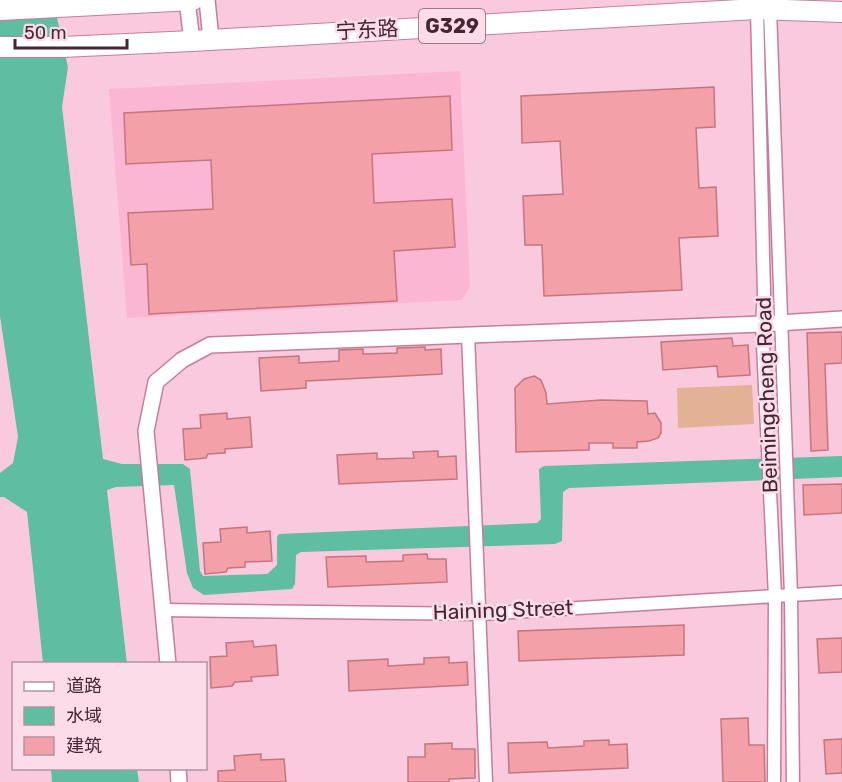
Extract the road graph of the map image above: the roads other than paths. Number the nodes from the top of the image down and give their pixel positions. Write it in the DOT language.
graph roads {
  1 [pos="187,0"];
  2 [pos="193,0"];
  3 [pos="207,0"];
  4 [pos="764,9"];
  5 [pos="0,10"];
  6 [pos="842,12"];
  7 [pos="201,40"];
  8 [pos="0,47"];
  9 [pos="842,319"];
  10 [pos="780,322"];
  11 [pos="762,324"];
  12 [pos="468,334"];
  13 [pos="842,592"];
  14 [pos="791,595"];
  15 [pos="775,596"];
  16 [pos="163,610"];
  17 [pos="480,614"];
  18 [pos="168,662"];
  19 [pos="486,782"];
  20 [pos="774,782"];
  21 [pos="793,782"];
  1 -- 2 [label="main road"];
  1 -- 5 [label="main road"];
  1 -- 7 [label="street"];
  3 -- 7 [label="street"];
  4 -- 6 [label="main road, 宁东路 / G329"];
  4 -- 7 [label="main road, 宁东路 / G329"];
  4 -- 10 [label="street, Beimingcheng Road"];
  4 -- 11 [label="street, Beimingcheng Road"];
  7 -- 8 [label="main road, 宁东路 / G329"];
  9 -- 10 [label="street"];
  10 -- 11 [label="street"];
  10 -- 14 [label="street, Beimingcheng Road"];
  11 -- 12 [label="street"];
  11 -- 15 [label="street, Beimingcheng Road"];
  12 -- 16 [label="street"];
  12 -- 17 [label="street"];
  13 -- 14 [label="street, Haining Street"];
  14 -- 15 [label="street, Haining Street"];
  14 -- 21 [label="street, Beimingcheng Road"];
  15 -- 17 [label="street, Haining Street"];
  15 -- 20 [label="street, Beimingcheng Road"];
  16 -- 17 [label="street, Haining Street"];
  16 -- 18 [label="street"];
  17 -- 19 [label="street"];
}
